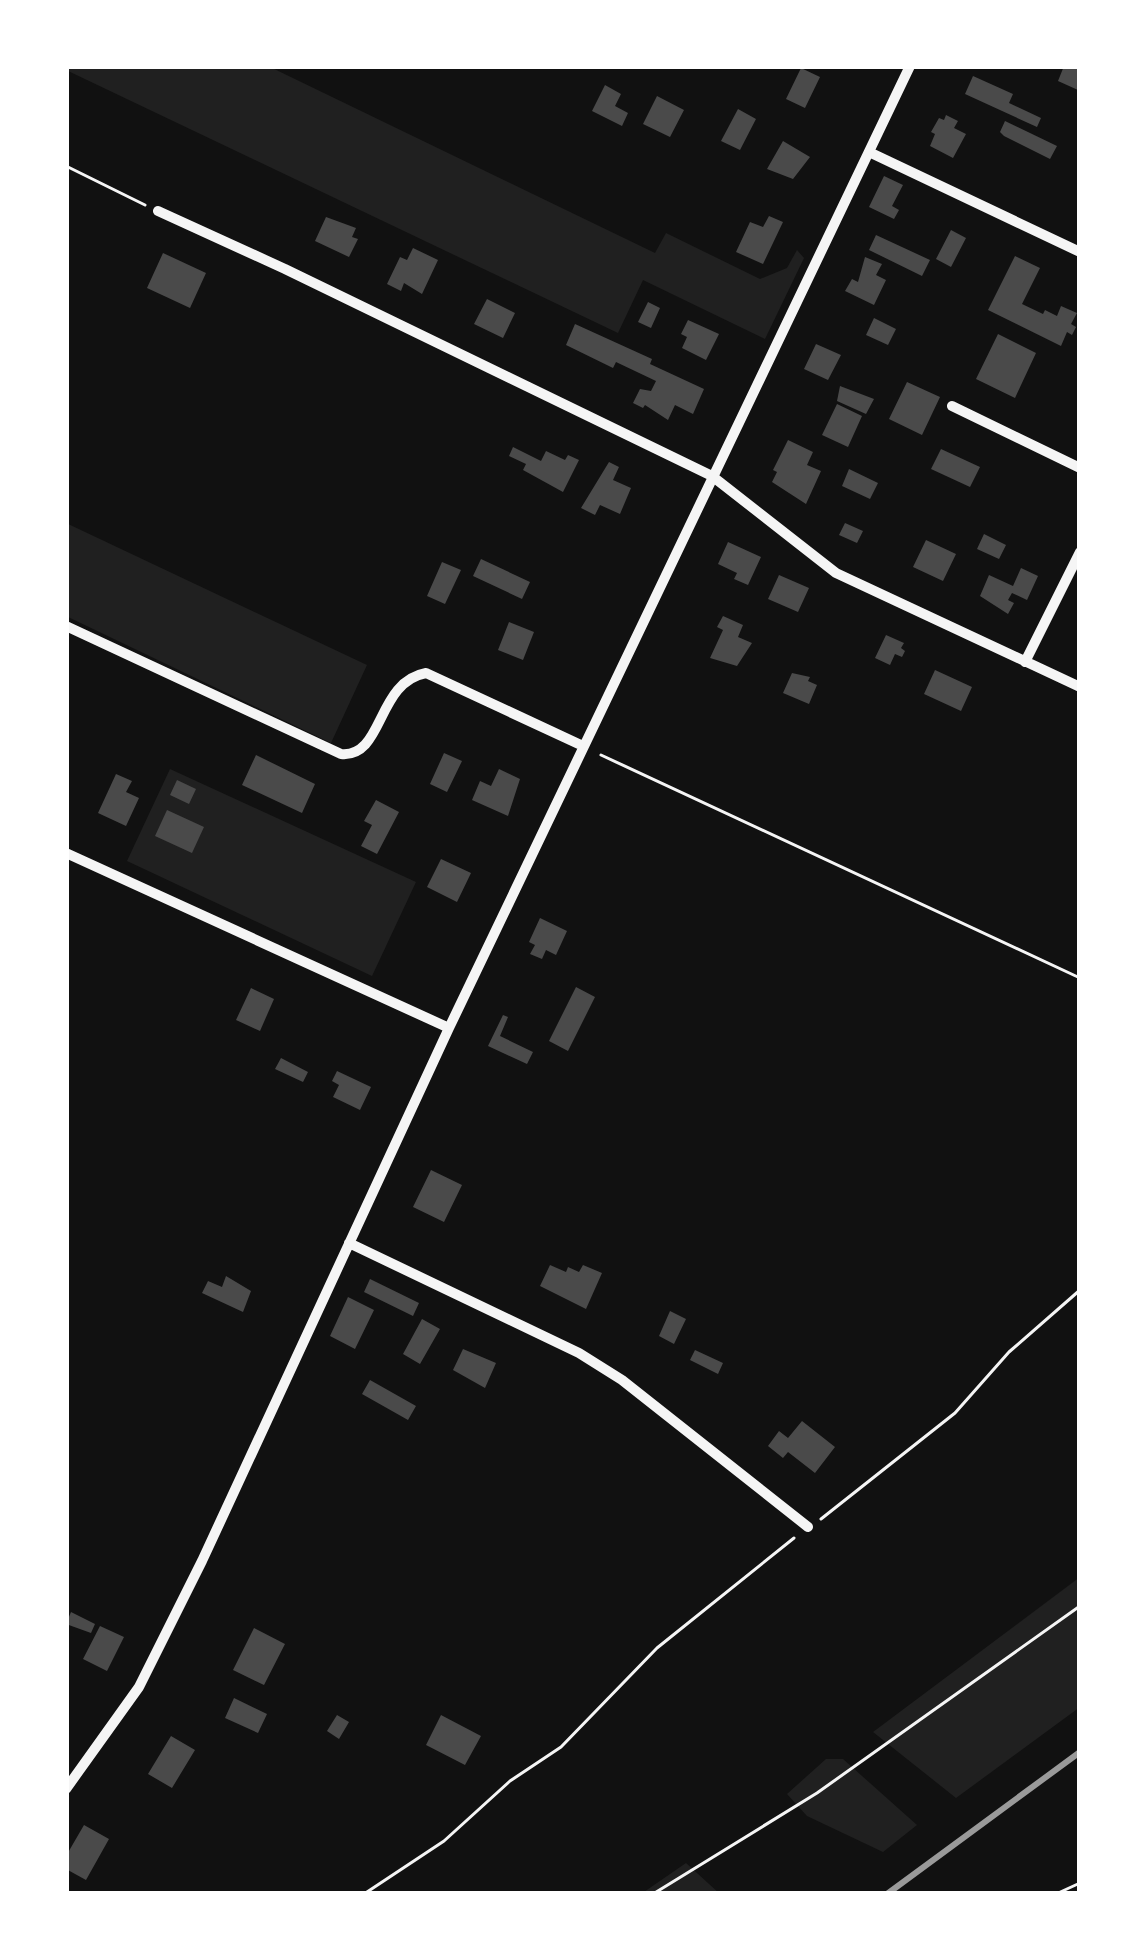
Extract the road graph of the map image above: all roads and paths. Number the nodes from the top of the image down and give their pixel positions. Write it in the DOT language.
graph roads {
  1 [pos="910,66"];
  2 [pos="869,152"];
  3 [pos="66,166"];
  4 [pos="158,211"];
  5 [pos="1080,251"];
  6 [pos="952,406"];
  7 [pos="1080,468"];
  8 [pos="712,476"];
  9 [pos="1080,552"];
  10 [pos="66,626"];
  11 [pos="1025,662"];
  12 [pos="1080,687"];
  13 [pos="583,746"];
  14 [pos="66,853"];
  15 [pos="1080,978"];
  16 [pos="449,1028"];
  17 [pos="350,1243"];
  18 [pos="1080,1290"];
  19 [pos="808,1528"];
  20 [pos="1080,1606"];
  21 [pos="66,1789"];
  22 [pos="1080,1883"];
  23 [pos="364,1894"];
  24 [pos="653,1894"];
  25 [pos="1056,1894"];
  1 -- 2 [label="street"];
  2 -- 5 [label="street"];
  2 -- 8 [label="street"];
  3 -- 4 [label="path"];
  4 -- 8 [label="street"];
  6 -- 7 [label="street"];
  8 -- 11 [label="street"];
  8 -- 13 [label="street"];
  9 -- 11 [label="street"];
  10 -- 13 [label="street"];
  11 -- 12 [label="street"];
  13 -- 15 [label="path"];
  13 -- 16 [label="street"];
  14 -- 16 [label="street"];
  16 -- 17 [label="street"];
  17 -- 19 [label="street"];
  17 -- 21 [label="street"];
  18 -- 19 [label="path"];
  19 -- 23 [label="path"];
  20 -- 24 [label="path"];
  22 -- 25 [label="path"];
}
